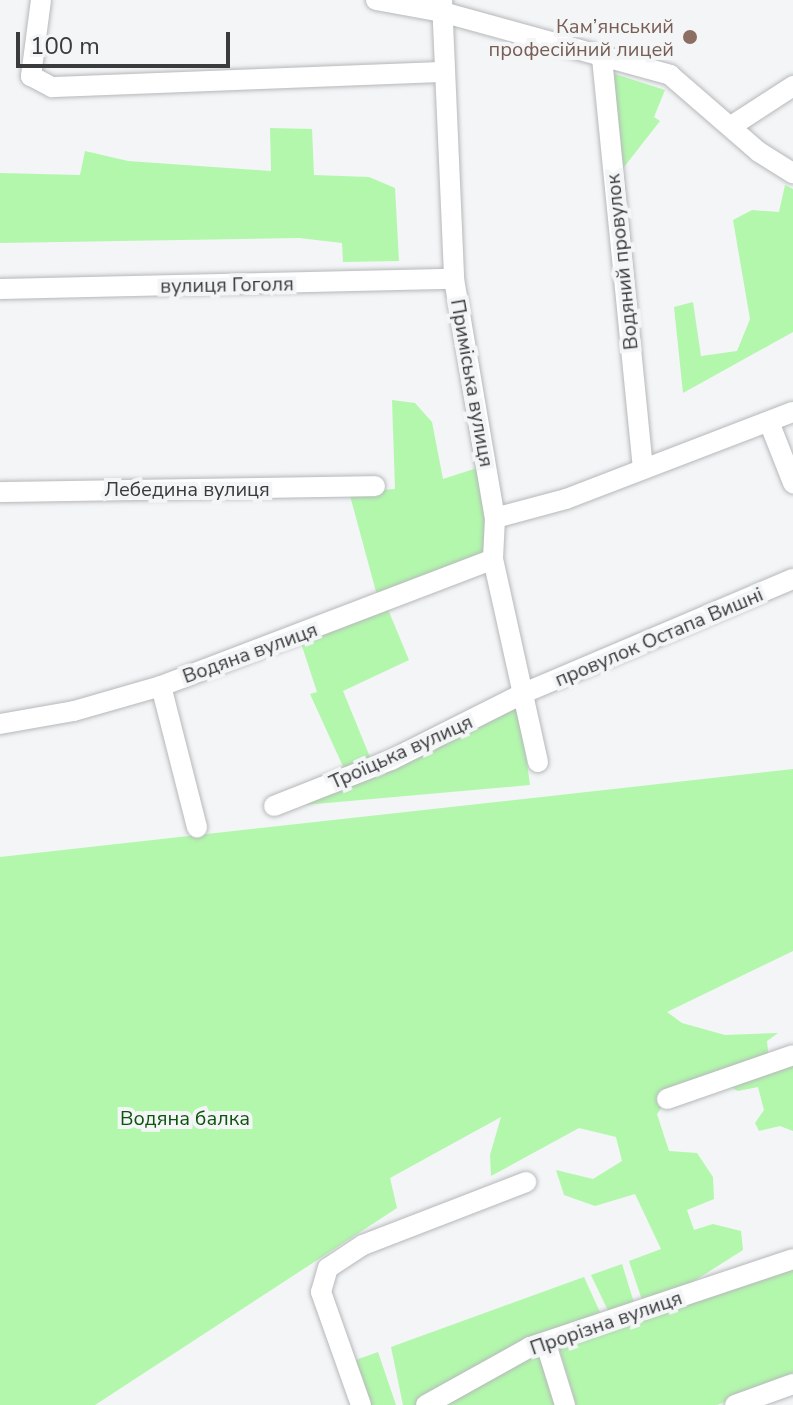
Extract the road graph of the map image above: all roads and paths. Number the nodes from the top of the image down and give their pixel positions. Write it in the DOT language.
graph roads {
  1 [pos="41,0"];
  2 [pos="376,0"];
  3 [pos="442,6"];
  4 [pos="602,58"];
  5 [pos="444,72"];
  6 [pos="793,86"];
  7 [pos="733,125"];
  8 [pos="793,173"];
  9 [pos="454,279"];
  10 [pos="0,289"];
  11 [pos="793,412"];
  12 [pos="769,422"];
  13 [pos="643,466"];
  14 [pos="793,483"];
  15 [pos="375,486"];
  16 [pos="0,492"];
  17 [pos="495,518"];
  18 [pos="493,559"];
  19 [pos="793,579"];
  20 [pos="161,686"];
  21 [pos="524,693"];
  22 [pos="0,724"];
  23 [pos="538,762"];
  24 [pos="274,806"];
  25 [pos="197,827"];
  26 [pos="793,1055"];
  27 [pos="667,1099"];
  28 [pos="526,1182"];
  29 [pos="793,1259"];
  30 [pos="546,1344"];
  31 [pos="793,1384"];
  32 [pos="758,1402"];
  33 [pos="361,1405"];
  34 [pos="426,1405"];
  35 [pos="565,1405"];
  36 [pos="735,1405"];
  1 -- 5 [label="street"];
  2 -- 3 [label="street"];
  3 -- 4 [label="street"];
  3 -- 5 [label="street, Приміська вулиця"];
  4 -- 7 [label="street"];
  4 -- 13 [label="street, Водяний провулок"];
  5 -- 9 [label="street, Приміська вулиця"];
  6 -- 7 [label="street"];
  7 -- 8 [label="street"];
  9 -- 10 [label="street, вулиця Гоголя"];
  9 -- 17 [label="street, Приміська вулиця"];
  11 -- 12 [label="street"];
  12 -- 13 [label="street"];
  12 -- 14 [label="street"];
  13 -- 17 [label="street"];
  15 -- 16 [label="street, Лебедина вулиця"];
  17 -- 18 [label="street, Приміська вулиця"];
  18 -- 20 [label="street, Водяна вулиця"];
  18 -- 21 [label="street, Приміська вулиця"];
  19 -- 21 [label="street, провулок Остапа Вишні"];
  20 -- 22 [label="street, Водяна вулиця"];
  20 -- 25 [label="street"];
  21 -- 23 [label="street, Приміська вулиця"];
  21 -- 24 [label="street, Троїцька вулиця"];
  26 -- 27 [label="street"];
  28 -- 33 [label="street"];
  29 -- 30 [label="street, Прорізна вулиця"];
  30 -- 34 [label="street, Прорізна вулиця"];
  30 -- 35 [label="street"];
  31 -- 32 [label="street"];
  32 -- 36 [label="street"];
}
